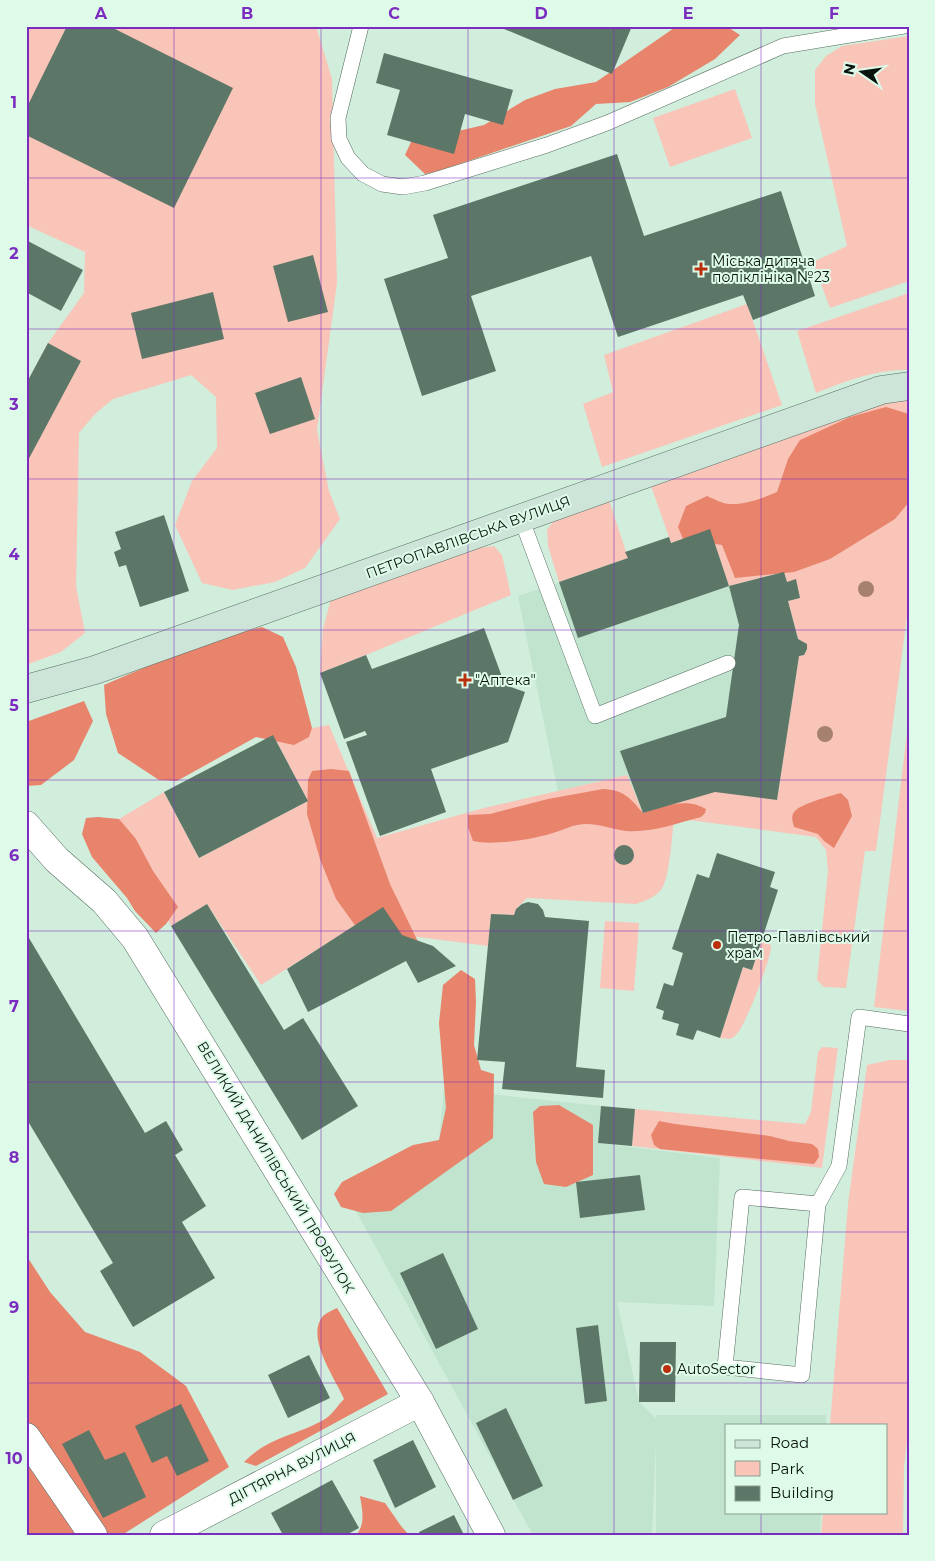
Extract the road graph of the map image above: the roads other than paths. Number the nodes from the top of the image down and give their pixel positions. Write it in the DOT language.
graph roads {
  1 [pos="361,26"];
  2 [pos="904,26"];
  3 [pos="909,386"];
  4 [pos="521,518"];
  5 [pos="728,663"];
  6 [pos="26,689"];
  7 [pos="26,825"];
  8 [pos="909,1024"];
  9 [pos="818,1204"];
  10 [pos="420,1402"];
  11 [pos="26,1437"];
  12 [pos="93,1535"];
  13 [pos="164,1535"];
  14 [pos="491,1535"];
  1 -- 2 [label="lane"];
  3 -- 4 [label="street, ПЕТРОПАВЛІВСЬКА ВУЛИЦЯ"];
  4 -- 5 [label="lane"];
  4 -- 6 [label="street, ПЕТРОПАВЛІВСЬКА ВУЛИЦЯ"];
  7 -- 10 [label="street, ВЕЛИКИЙ ДАНИЛІВСЬКИЙ ПРОВУЛОК"];
  8 -- 9 [label="lane"];
  9 -- 9 [label="lane"];
  10 -- 13 [label="street, ДІГТЯРНА ВУЛИЦЯ"];
  10 -- 14 [label="street, ВЕЛИКИЙ ДАНИЛІВСЬКИЙ ПРОВУЛОК"];
  11 -- 12 [label="street"];
}
